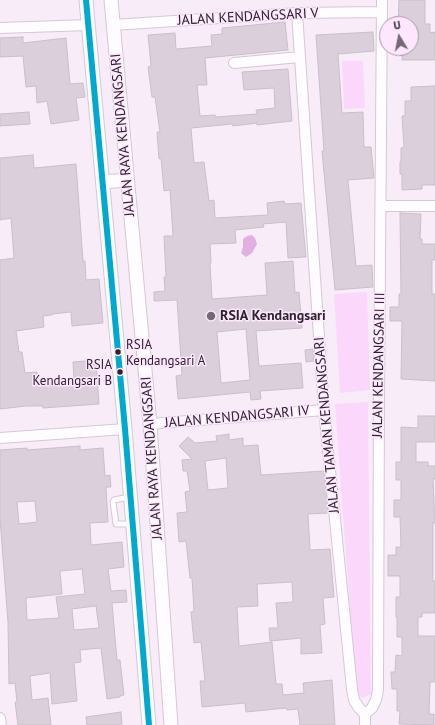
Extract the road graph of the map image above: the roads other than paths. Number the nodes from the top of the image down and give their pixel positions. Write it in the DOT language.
graph roads {
  1 [pos="86,0"];
  2 [pos="111,0"];
  3 [pos="382,0"];
  4 [pos="382,12"];
  5 [pos="297,13"];
  6 [pos="89,25"];
  7 [pos="113,25"];
  8 [pos="0,28"];
  9 [pos="300,57"];
  10 [pos="234,63"];
  11 [pos="127,180"];
  12 [pos="103,182"];
  13 [pos="381,206"];
  14 [pos="435,206"];
  15 [pos="324,410"];
  16 [pos="150,424"];
  17 [pos="125,428"];
  18 [pos="0,438"];
  19 [pos="131,497"];
  20 [pos="133,524"];
  21 [pos="167,670"];
  22 [pos="145,671"];
  23 [pos="365,714"];
  24 [pos="0,718"];
  25 [pos="1,725"];
  26 [pos="150,725"];
  27 [pos="171,725"];
  28 [pos="366,725"];
  1 -- 6 [label="main road, JALAN RAYA KENDANGSARI"];
  2 -- 7 [label="main road, JALAN RAYA KENDANGSARI"];
  3 -- 4 [label="street, JALAN KENDANGSARI III"];
  4 -- 5 [label="street, JALAN KENDANGSARI V"];
  4 -- 13 [label="street, JALAN KENDANGSARI III"];
  5 -- 7 [label="street, JALAN KENDANGSARI V"];
  5 -- 9 [label="street, JALAN TAMAN KENDANGSARI"];
  6 -- 8 [label="street"];
  6 -- 12 [label="main road, JALAN RAYA KENDANGSARI"];
  7 -- 11 [label="main road, JALAN RAYA KENDANGSARI"];
  9 -- 10 [label="street"];
  9 -- 15 [label="street, JALAN TAMAN KENDANGSARI"];
  11 -- 12 [label="main road"];
  11 -- 16 [label="main road, JALAN RAYA KENDANGSARI"];
  12 -- 17 [label="main road, JALAN RAYA KENDANGSARI"];
  13 -- 14 [label="street"];
  13 -- 23 [label="street, JALAN KENDANGSARI III"];
  15 -- 16 [label="street, JALAN KENDANGSARI IV"];
  15 -- 23 [label="street, JALAN TAMAN KENDANGSARI"];
  16 -- 21 [label="main road, JALAN RAYA KENDANGSARI"];
  17 -- 18 [label="street"];
  17 -- 19 [label="main road, JALAN RAYA KENDANGSARI"];
  19 -- 20 [label="main road, JALAN RAYA KENDANGSARI"];
  19 -- 20 [label="lane"];
  20 -- 22 [label="main road, JALAN RAYA KENDANGSARI"];
  21 -- 22 [label="main road"];
  21 -- 27 [label="main road, JALAN RAYA KENDANGSARI"];
  22 -- 26 [label="main road, JALAN RAYA KENDANGSARI"];
  23 -- 28 [label="street"];
  24 -- 25 [label="street"];
}
